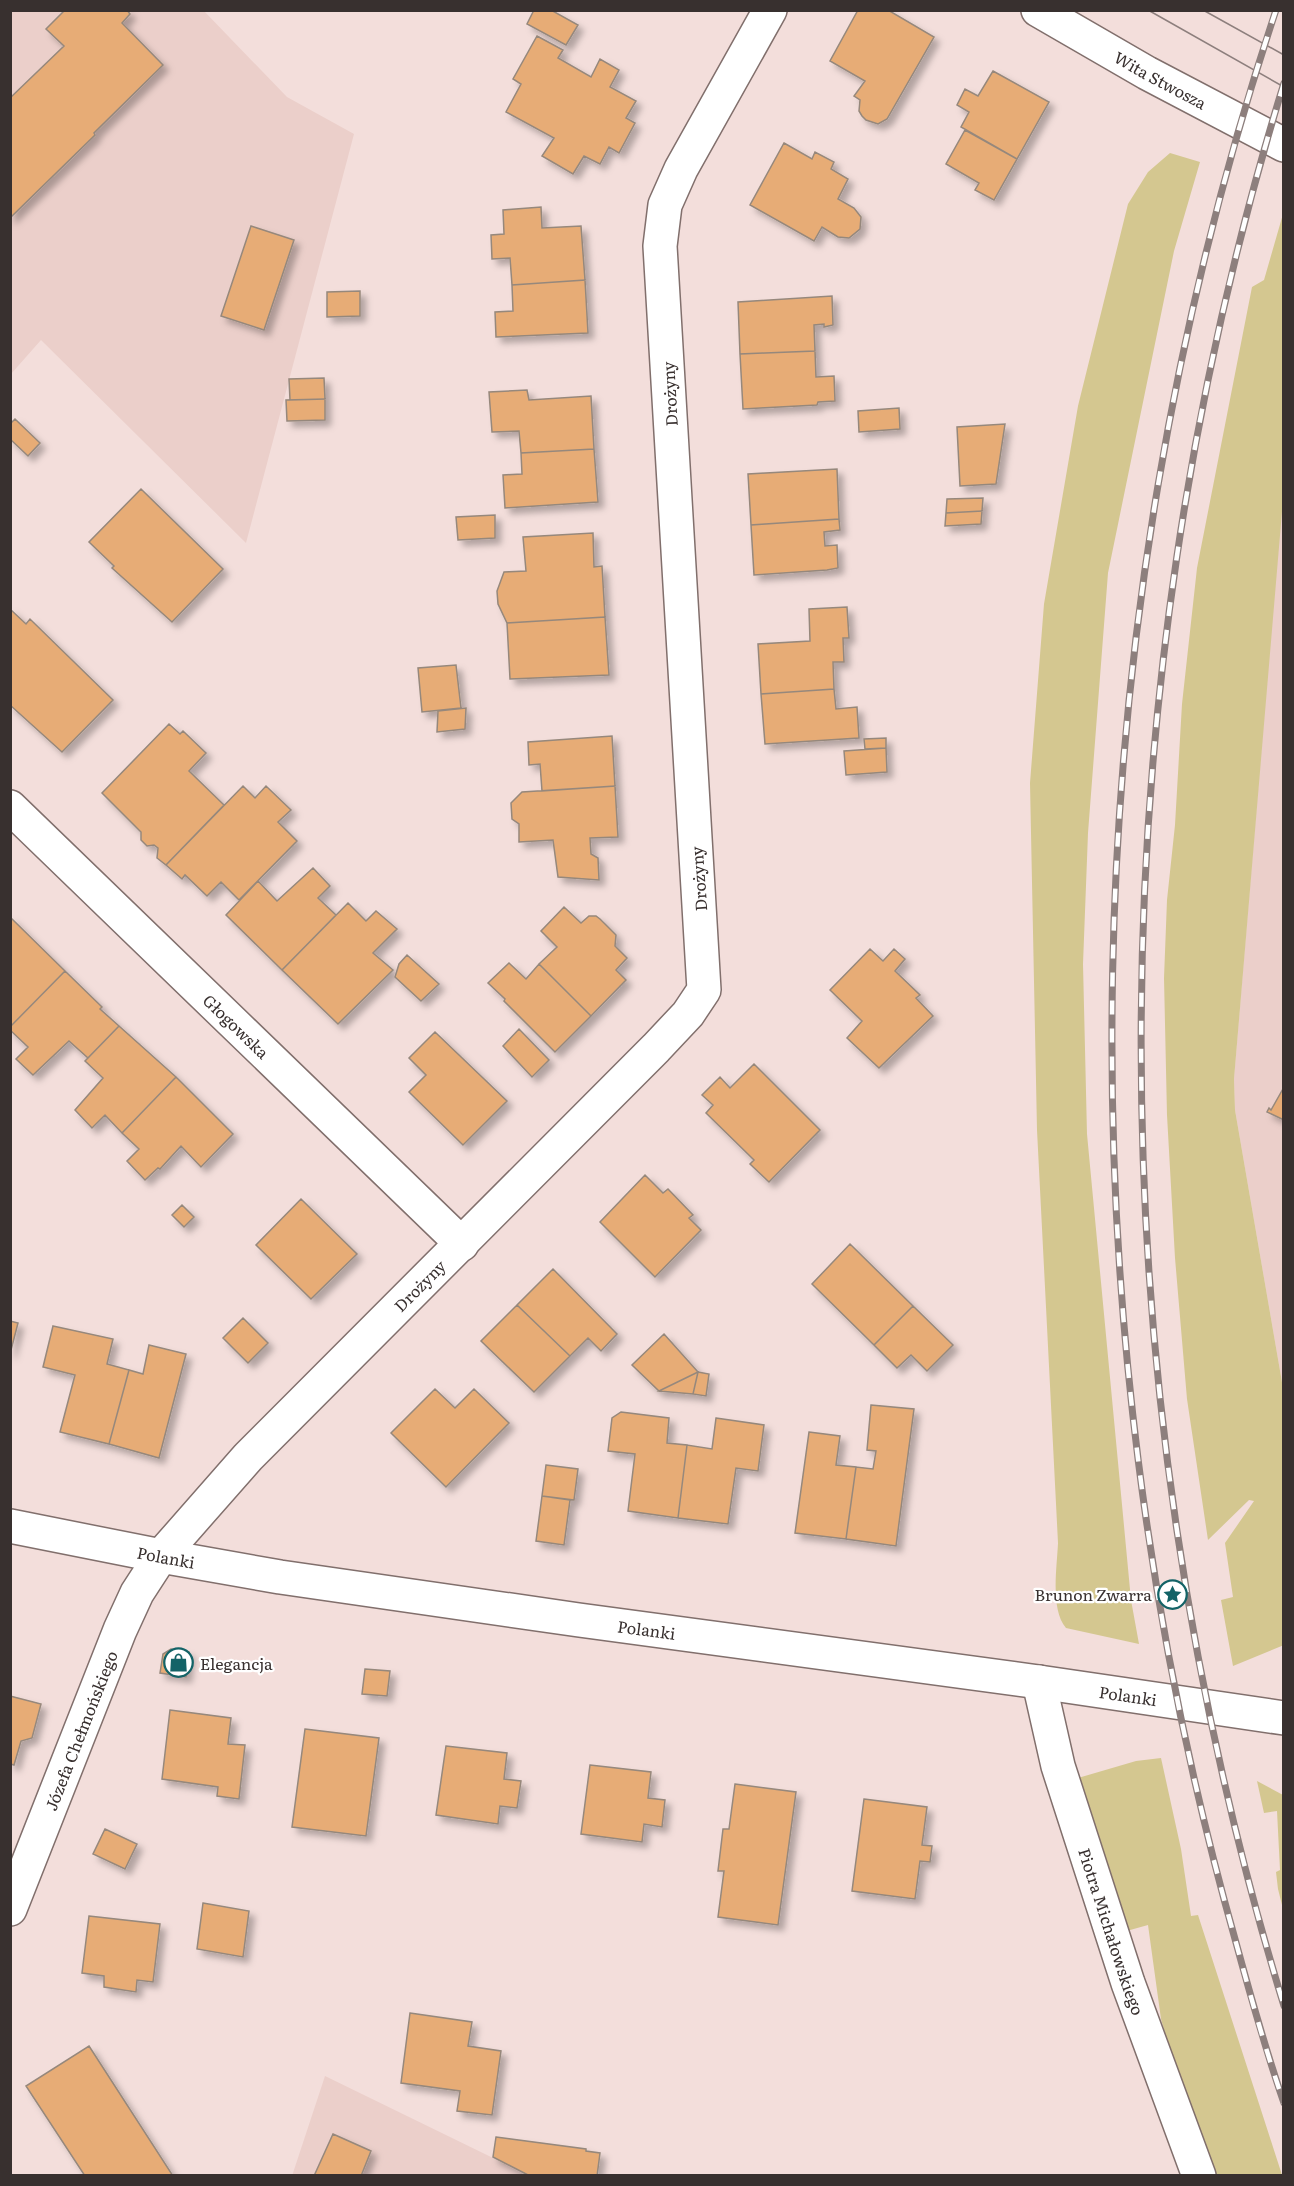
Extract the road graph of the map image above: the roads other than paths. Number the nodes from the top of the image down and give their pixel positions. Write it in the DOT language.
graph roads {
  1 [pos="770,10"];
  2 [pos="1038,10"];
  3 [pos="1284,145"];
  4 [pos="10,807"];
  5 [pos="462,1244"];
  6 [pos="10,1526"];
  7 [pos="161,1556"];
  8 [pos="1039,1682"];
  9 [pos="1284,1718"];
  10 [pos="10,1909"];
  11 [pos="1199,2175"];
  1 -- 5 [label="street, Drożyny"];
  2 -- 3 [label="street, Wita Stwosza"];
  4 -- 5 [label="street, Głogowska"];
  5 -- 7 [label="street, Drożyny"];
  6 -- 7 [label="street, Polanki"];
  7 -- 8 [label="street, Polanki"];
  7 -- 10 [label="street, Józefa Chełmońskiego"];
  8 -- 9 [label="street, Polanki"];
  8 -- 11 [label="street, Piotra Michałowskiego"];
}
